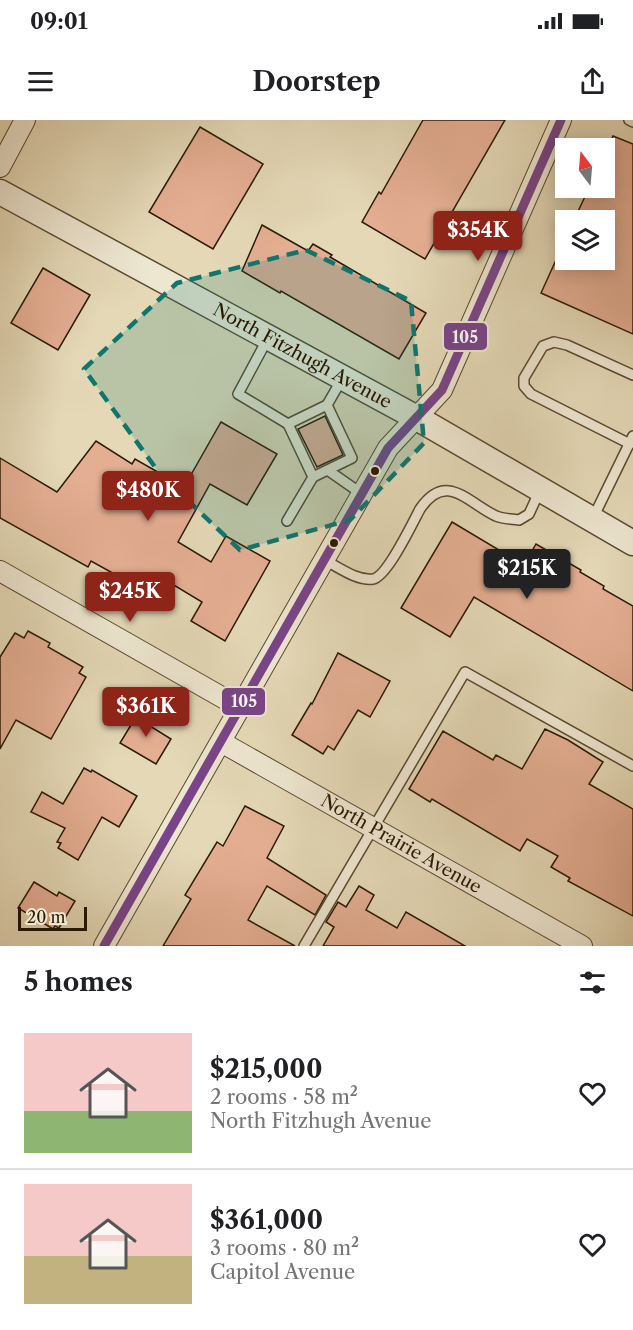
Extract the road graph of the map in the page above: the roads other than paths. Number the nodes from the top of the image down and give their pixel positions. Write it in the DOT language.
graph roads {
  1 [pos="561,120"];
  2 [pos="19,122"];
  3 [pos="0,167"];
  4 [pos="0,192"];
  5 [pos="268,338"];
  6 [pos="633,375"];
  7 [pos="343,378"];
  8 [pos="327,405"];
  9 [pos="417,418"];
  10 [pos="288,424"];
  11 [pos="631,440"];
  12 [pos="329,471"];
  13 [pos="313,477"];
  14 [pos="540,490"];
  15 [pos="362,494"];
  16 [pos="592,519"];
  17 [pos="287,521"];
  18 [pos="633,543"];
  19 [pos="324,560"];
  20 [pos="0,571"];
  21 [pos="241,708"];
  22 [pos="221,742"];
  23 [pos="633,766"];
  24 [pos="372,827"];
  25 [pos="104,946"];
  26 [pos="304,946"];
  27 [pos="582,946"];
  1 -- 9 [label="street"];
  2 -- 3 [label="street"];
  4 -- 5 [label="street, North Fitzhugh Avenue"];
  5 -- 7 [label="street, North Fitzhugh Avenue"];
  5 -- 10 [label="lane"];
  6 -- 11 [label="lane"];
  7 -- 8 [label="lane"];
  7 -- 9 [label="street, North Fitzhugh Avenue"];
  8 -- 10 [label="lane"];
  8 -- 12 [label="lane"];
  9 -- 14 [label="street, North Fitzhugh Avenue"];
  9 -- 15 [label="street"];
  10 -- 13 [label="lane"];
  11 -- 16 [label="lane"];
  12 -- 13 [label="lane"];
  12 -- 15 [label="lane"];
  13 -- 17 [label="lane"];
  14 -- 16 [label="street, North Fitzhugh Avenue"];
  14 -- 19 [label="lane"];
  15 -- 19 [label="street"];
  16 -- 18 [label="street, North Fitzhugh Avenue"];
  19 -- 21 [label="street"];
  20 -- 21 [label="street"];
  21 -- 22 [label="street"];
  22 -- 24 [label="street, North Prairie Avenue"];
  22 -- 25 [label="street"];
  23 -- 24 [label="lane"];
  24 -- 26 [label="lane"];
  24 -- 27 [label="street, North Prairie Avenue"];
}
